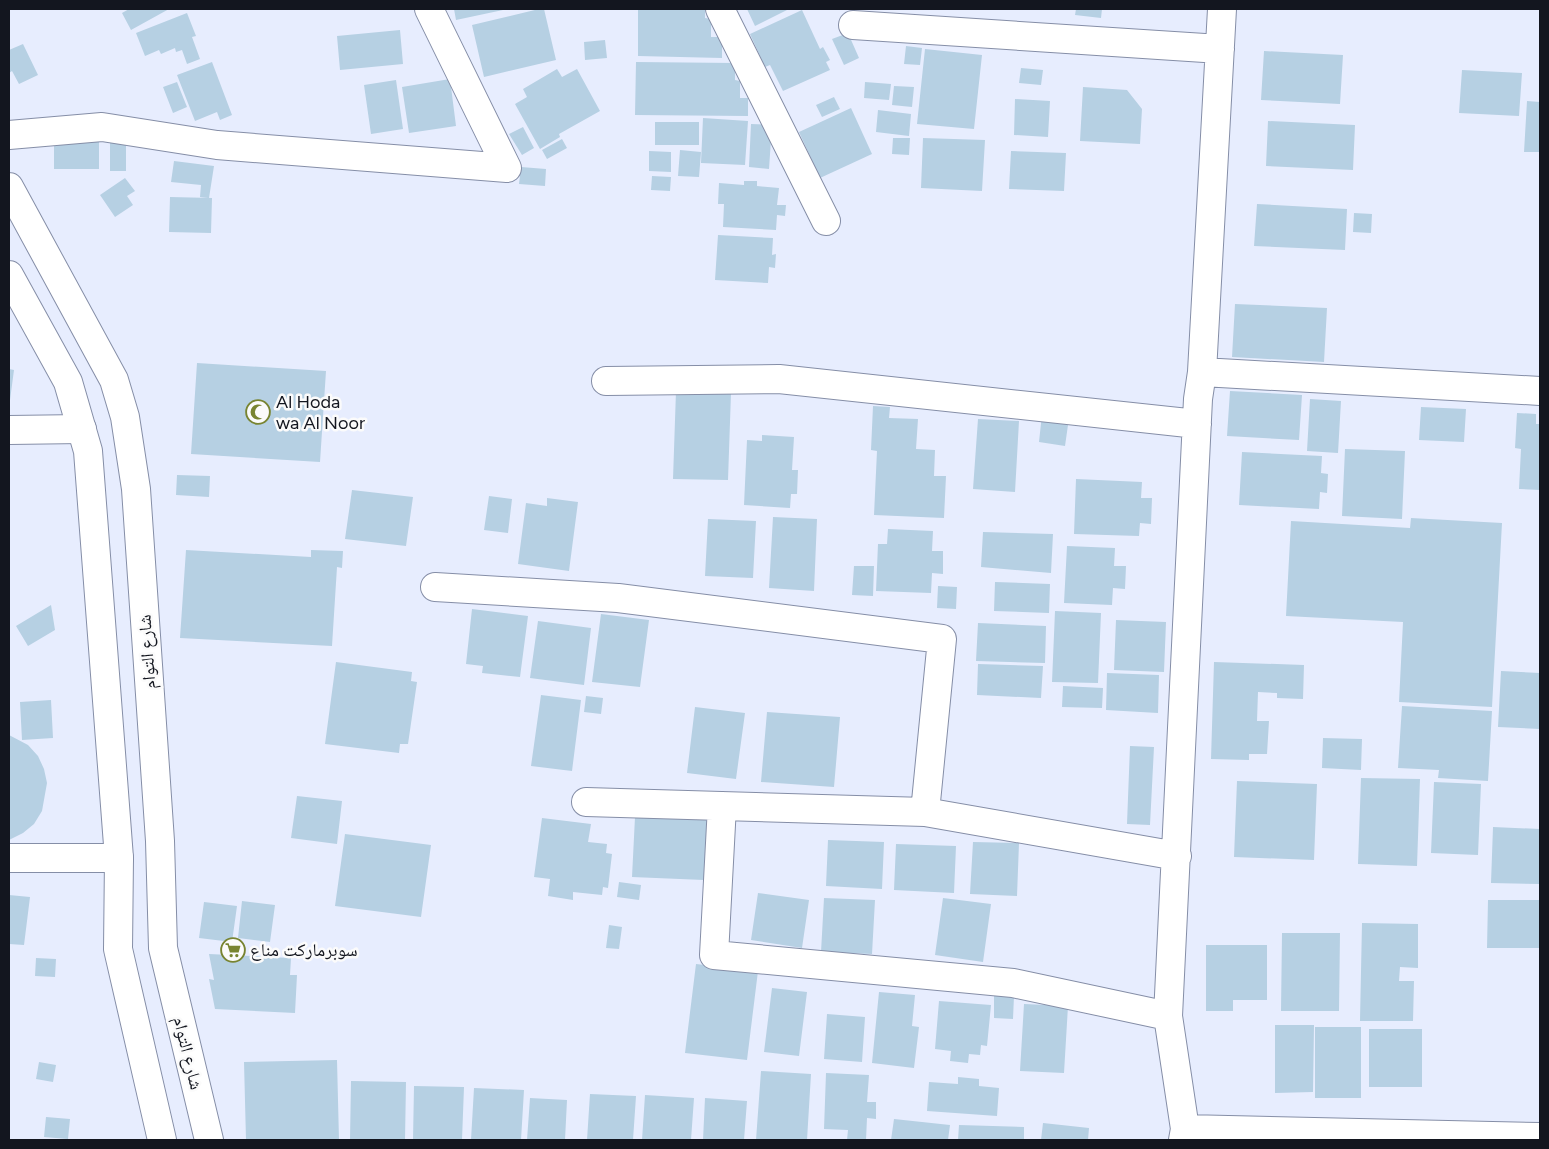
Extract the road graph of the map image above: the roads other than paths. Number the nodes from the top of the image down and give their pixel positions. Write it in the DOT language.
graph roads {
  1 [pos="429,9"];
  2 [pos="720,9"];
  3 [pos="1222,9"];
  4 [pos="852,25"];
  5 [pos="1220,49"];
  6 [pos="9,135"];
  7 [pos="9,187"];
  8 [pos="826,221"];
  9 [pos="9,275"];
  10 [pos="1202,372"];
  11 [pos="606,381"];
  12 [pos="1540,391"];
  13 [pos="1197,424"];
  14 [pos="82,429"];
  15 [pos="9,430"];
  16 [pos="435,587"];
  17 [pos="586,802"];
  18 [pos="722,806"];
  19 [pos="925,812"];
  20 [pos="1177,856"];
  21 [pos="9,858"];
  22 [pos="119,858"];
  23 [pos="1168,1016"];
  24 [pos="1184,1135"];
  25 [pos="1540,1138"];
  26 [pos="162,1140"];
  27 [pos="209,1140"];
  1 -- 6 [label="street"];
  2 -- 8 [label="street"];
  3 -- 5 [label="street"];
  4 -- 5 [label="street"];
  5 -- 10 [label="street"];
  7 -- 27 [label="street, شارع التوام"];
  9 -- 14 [label="street"];
  10 -- 12 [label="street"];
  10 -- 13 [label="street"];
  11 -- 13 [label="street"];
  13 -- 20 [label="street"];
  14 -- 15 [label="street"];
  14 -- 22 [label="street"];
  16 -- 19 [label="street"];
  17 -- 18 [label="street"];
  18 -- 19 [label="street"];
  18 -- 23 [label="street"];
  19 -- 20 [label="street"];
  20 -- 23 [label="street"];
  21 -- 22 [label="street"];
  22 -- 26 [label="street"];
  23 -- 24 [label="street"];
  24 -- 25 [label="street"];
}
